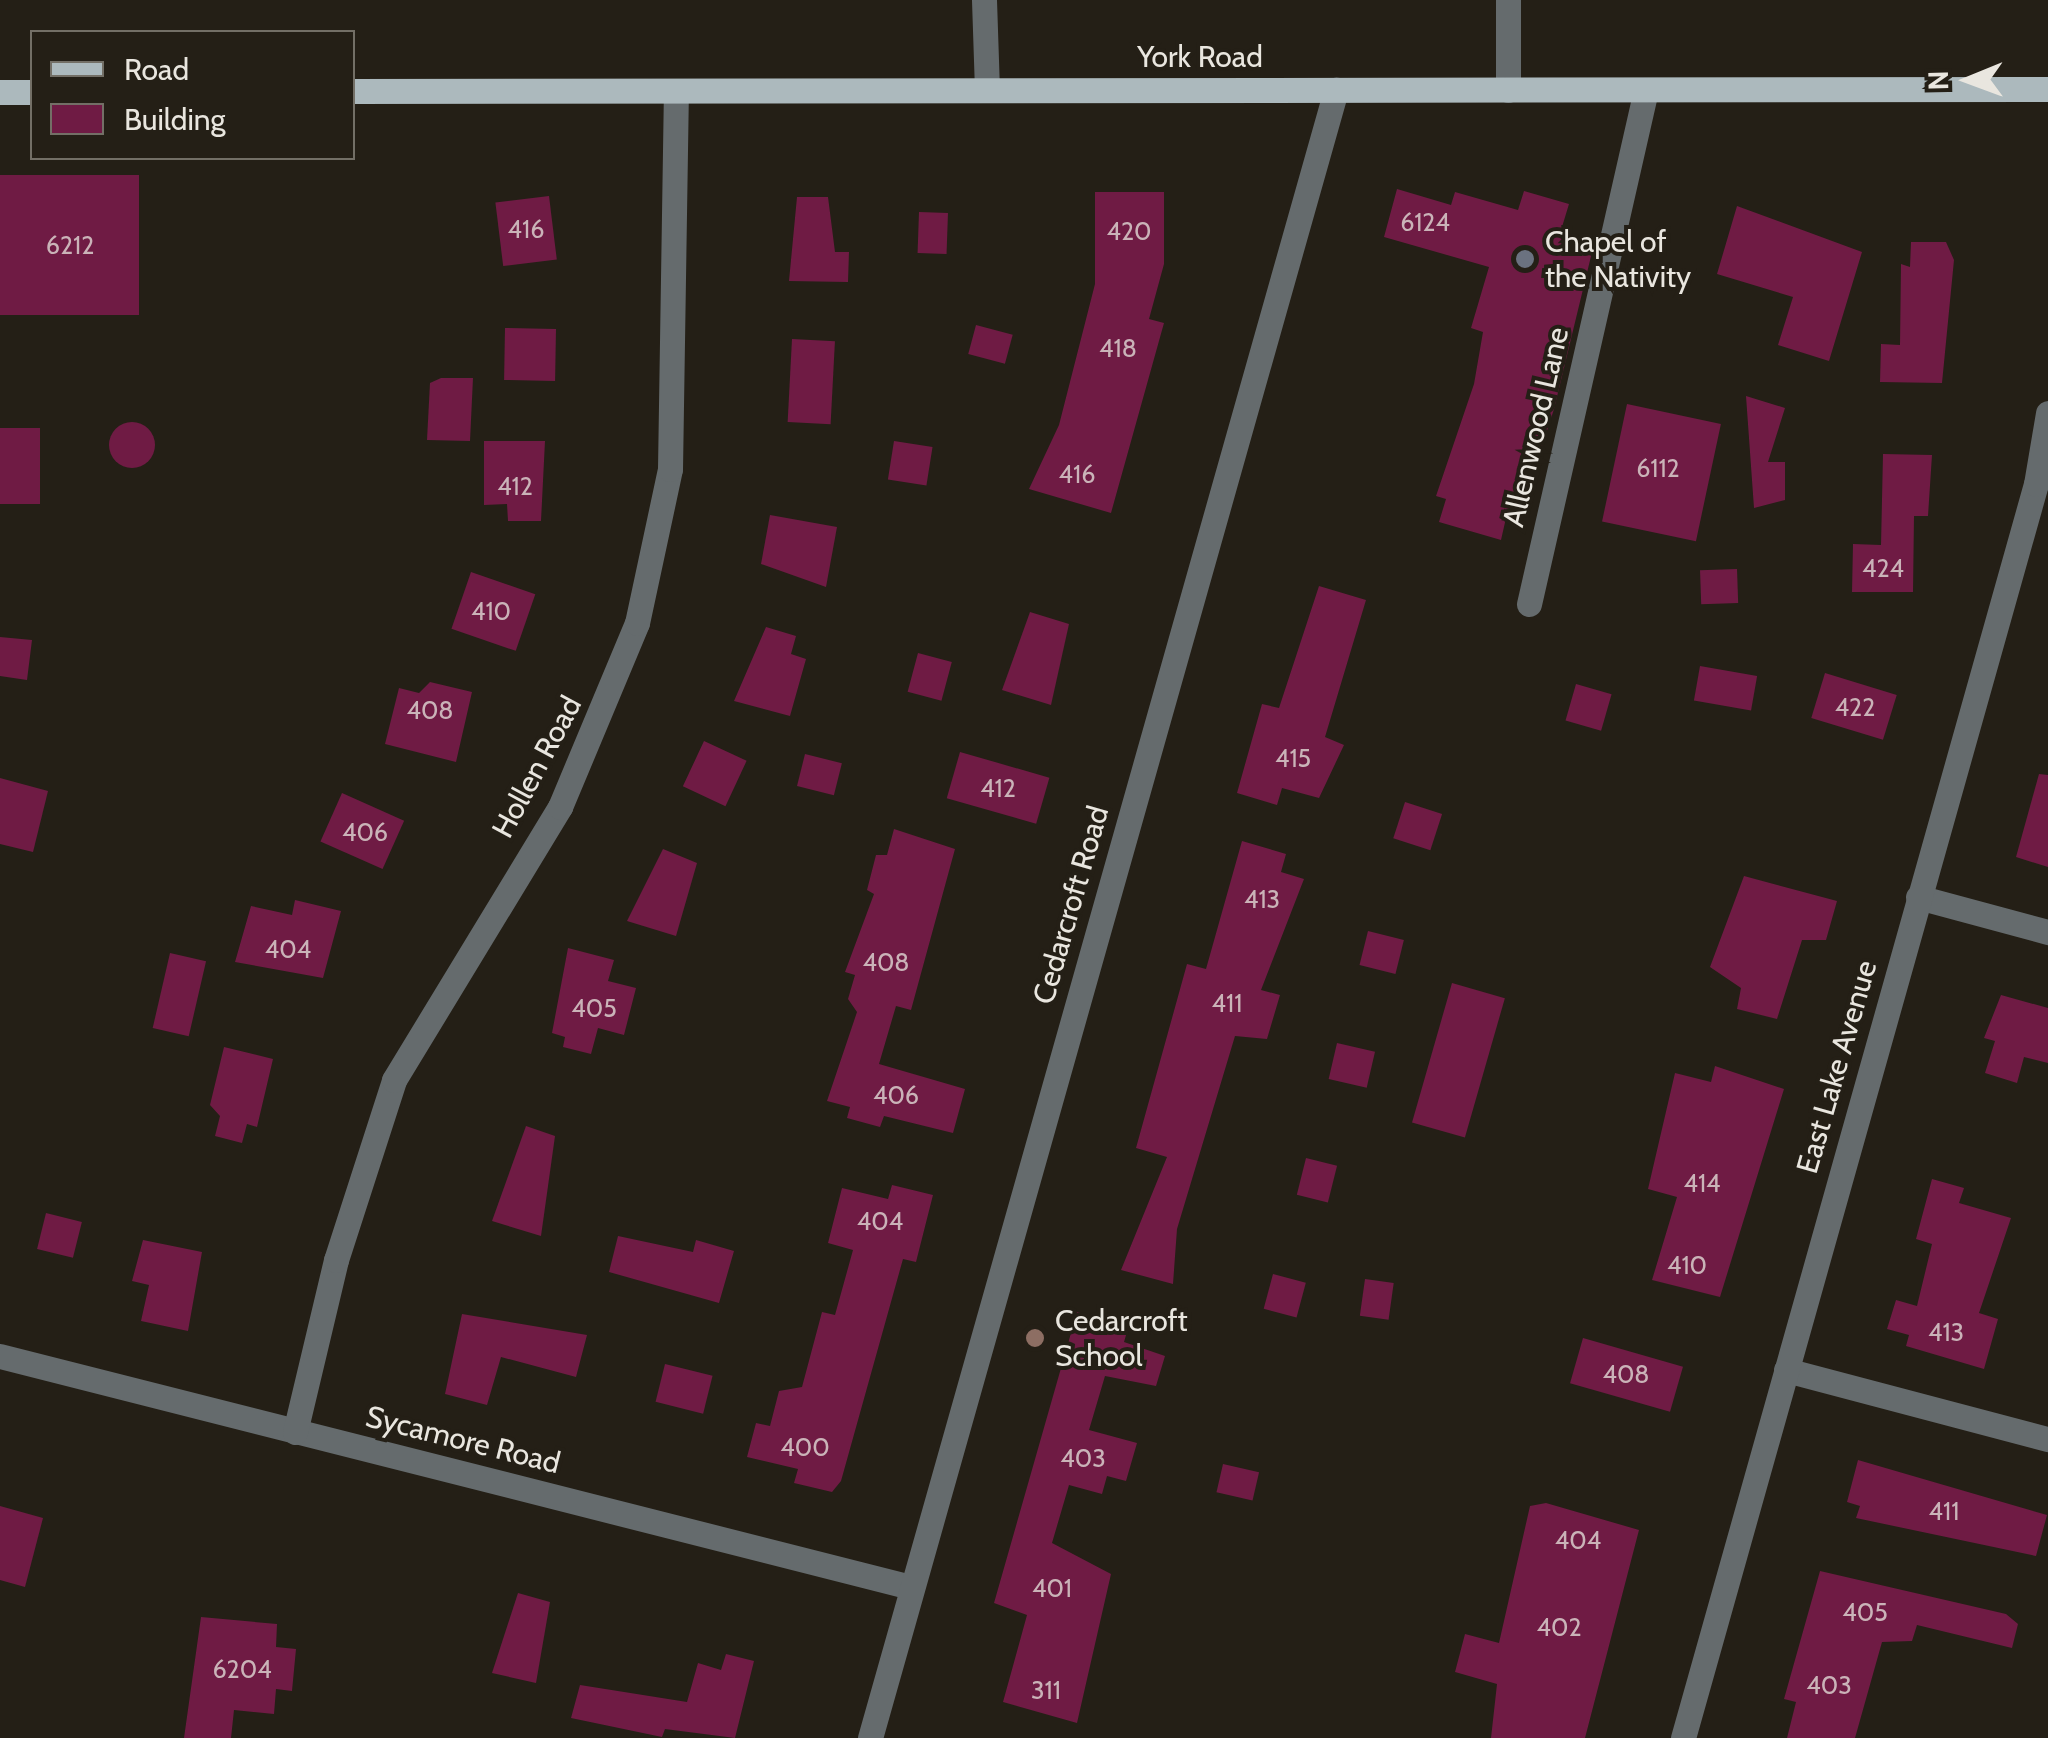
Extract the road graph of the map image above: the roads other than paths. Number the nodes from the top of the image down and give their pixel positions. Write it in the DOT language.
graph roads {
  1 [pos="984,0"];
  2 [pos="1508,0"];
  3 [pos="2048,89"];
  4 [pos="986,90"];
  5 [pos="1336,90"];
  6 [pos="1508,90"];
  7 [pos="1646,90"];
  8 [pos="355,91"];
  9 [pos="676,91"];
  10 [pos="0,92"];
  11 [pos="30,92"];
  12 [pos="2048,413"];
  13 [pos="1529,604"];
  14 [pos="1918,897"];
  15 [pos="2048,932"];
  16 [pos="0,1356"];
  17 [pos="1786,1370"];
  18 [pos="295,1432"];
  19 [pos="2048,1439"];
  20 [pos="911,1586"];
  21 [pos="870,1738"];
  22 [pos="1683,1738"];
  1 -- 4 [label="street"];
  2 -- 6 [label="street"];
  3 -- 7 [label="main road, York Road"];
  4 -- 5 [label="main road, York Road"];
  4 -- 9 [label="main road, York Road"];
  5 -- 6 [label="main road, York Road"];
  5 -- 20 [label="street, Cedarcroft Road"];
  6 -- 7 [label="main road, York Road"];
  7 -- 13 [label="street, Allenwood Lane"];
  8 -- 9 [label="main road, York Road"];
  9 -- 18 [label="street, Hollen Road"];
  10 -- 11 [label="main road"];
  12 -- 14 [label="street, East Lake Avenue"];
  14 -- 15 [label="street"];
  14 -- 17 [label="street, East Lake Avenue"];
  16 -- 18 [label="street, Sycamore Road"];
  17 -- 19 [label="street"];
  17 -- 22 [label="street, East Lake Avenue"];
  18 -- 20 [label="street, Sycamore Road"];
  20 -- 21 [label="street, Cedarcroft Road"];
}
